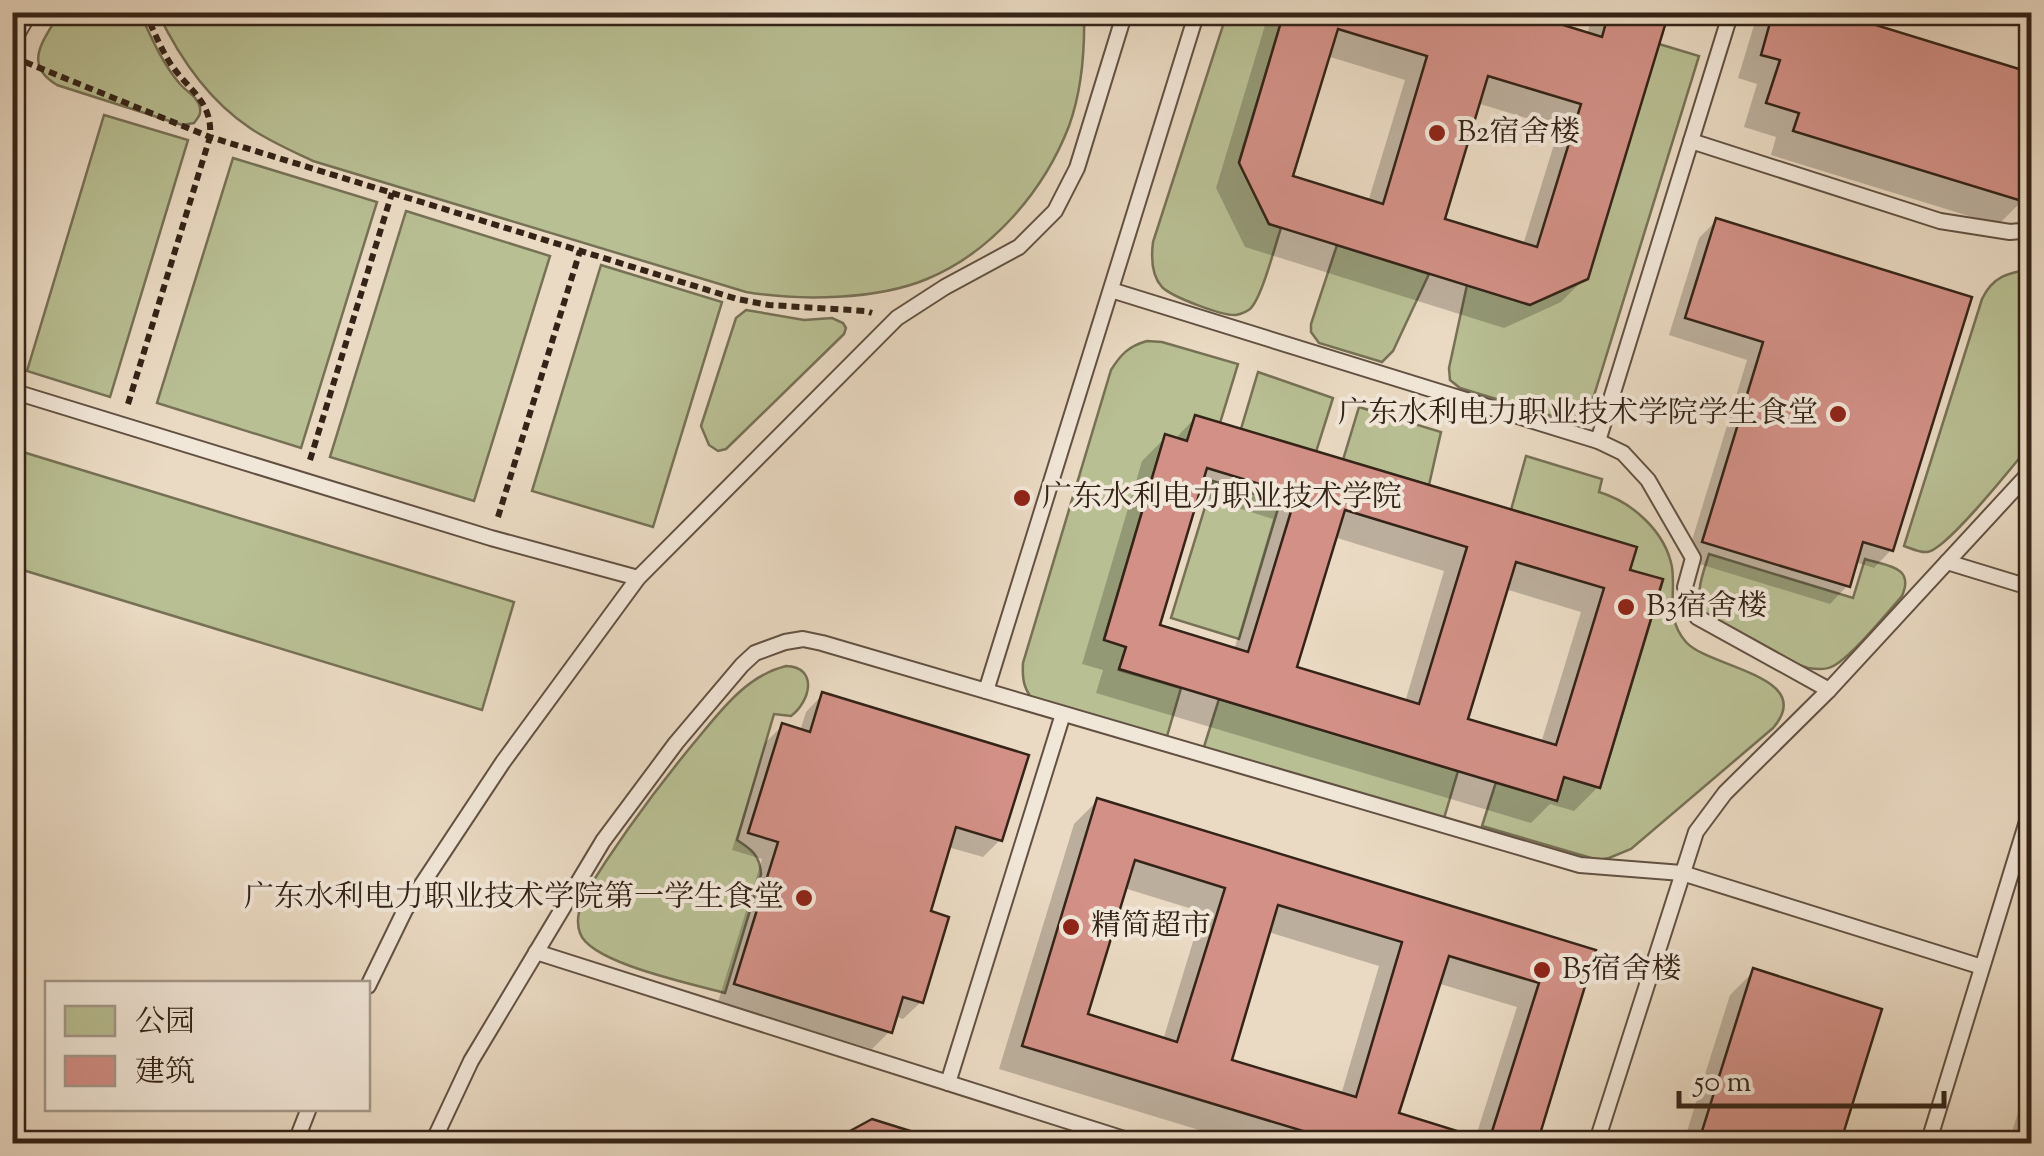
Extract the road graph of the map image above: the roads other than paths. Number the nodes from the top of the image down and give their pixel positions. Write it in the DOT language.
graph roads {
  1 [pos="30,12"];
  2 [pos="1125,12"];
  3 [pos="1198,12"];
  4 [pos="1731,12"];
  5 [pos="12,44"];
  6 [pos="1691,140"];
  7 [pos="2032,230"];
  8 [pos="1111,290"];
  9 [pos="12,390"];
  10 [pos="1598,441"];
  11 [pos="2032,470"];
  12 [pos="1947,562"];
  13 [pos="638,578"];
  14 [pos="2032,588"];
  15 [pos="1829,690"];
  16 [pos="986,691"];
  17 [pos="1063,714"];
  18 [pos="2032,805"];
  19 [pos="1682,873"];
  20 [pos="536,952"];
  21 [pos="1982,967"];
  22 [pos="370,982"];
  23 [pos="948,1082"];
  24 [pos="308,1111"];
  25 [pos="295,1144"];
  26 [pos="432,1144"];
  27 [pos="1140,1144"];
  28 [pos="1596,1144"];
  29 [pos="1928,1144"];
  1 -- 5 [label="lane"];
  2 -- 13 [label="lane"];
  3 -- 8 [label="lane"];
  4 -- 6 [label="lane"];
  6 -- 7 [label="lane"];
  6 -- 10 [label="lane"];
  8 -- 10 [label="lane"];
  8 -- 16 [label="lane"];
  9 -- 13 [label="lane"];
  10 -- 15 [label="lane"];
  11 -- 12 [label="lane"];
  12 -- 14 [label="lane"];
  12 -- 15 [label="lane"];
  13 -- 22 [label="lane"];
  15 -- 19 [label="lane"];
  16 -- 17 [label="lane"];
  16 -- 20 [label="lane"];
  17 -- 19 [label="lane"];
  17 -- 23 [label="lane"];
  18 -- 21 [label="lane"];
  19 -- 21 [label="lane"];
  19 -- 28 [label="lane"];
  20 -- 23 [label="lane"];
  20 -- 26 [label="lane"];
  21 -- 29 [label="lane"];
  23 -- 27 [label="lane"];
  24 -- 25 [label="lane"];
}
